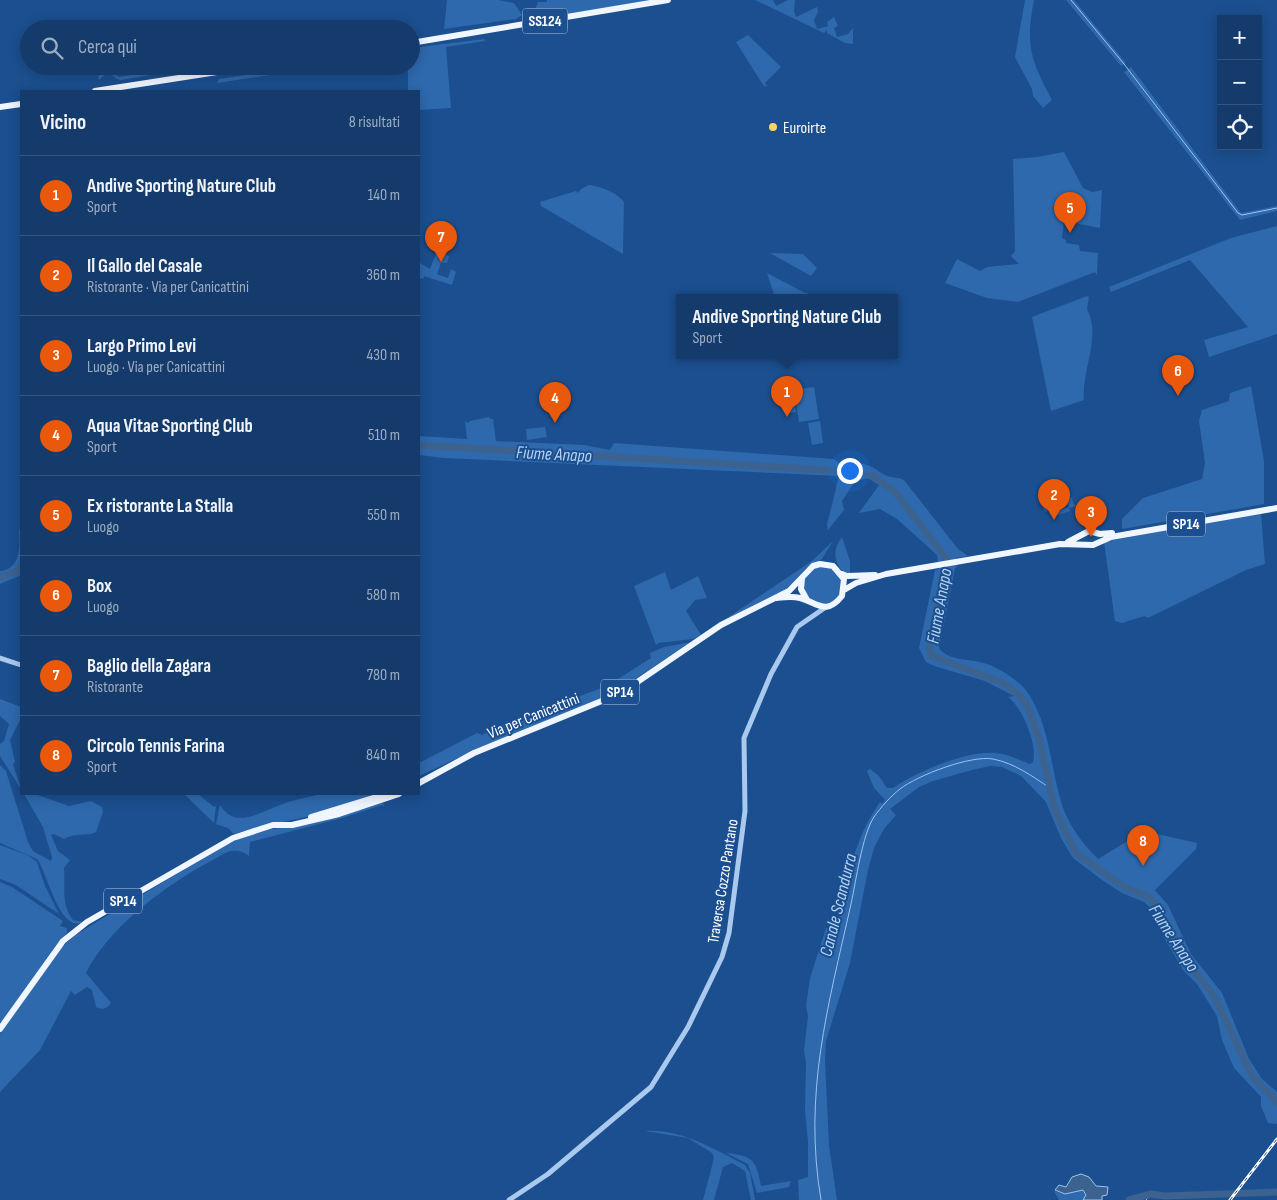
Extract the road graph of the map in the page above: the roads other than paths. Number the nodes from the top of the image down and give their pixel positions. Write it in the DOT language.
graph roads {
  1 [pos="668,0"];
  2 [pos="420,41"];
  3 [pos="198,75"];
  4 [pos="101,90"];
  5 [pos="20,104"];
  6 [pos="0,107"];
  7 [pos="1277,507"];
  8 [pos="1096,533"];
  9 [pos="1085,534"];
  10 [pos="1060,544"];
  11 [pos="1092,544"];
  12 [pos="842,574"];
  13 [pos="886,574"];
  14 [pos="803,576"];
  15 [pos="844,590"];
  16 [pos="777,598"];
  17 [pos="809,602"];
  18 [pos="826,607"];
  19 [pos="810,617"];
  20 [pos="0,658"];
  21 [pos="20,665"];
  22 [pos="452,763"];
  23 [pos="420,778"];
  24 [pos="420,782"];
  25 [pos="378,795"];
  26 [pos="386,797"];
  27 [pos="338,814"];
  28 [pos="285,824"];
  29 [pos="0,1029"];
  30 [pos="509,1200"];
  1 -- 2 [label="main road, SS124"];
  3 -- 4 [label="main road"];
  5 -- 6 [label="main road"];
  7 -- 8 [label="main road, SP14"];
  7 -- 11 [label="main road, SP14"];
  8 -- 9 [label="main road"];
  8 -- 11 [label="main road"];
  9 -- 10 [label="main road"];
  9 -- 11 [label="main road"];
  10 -- 11 [label="main road"];
  10 -- 13 [label="main road"];
  12 -- 13 [label="main road"];
  12 -- 14 [label="main road"];
  12 -- 15 [label="main road"];
  13 -- 15 [label="main road"];
  14 -- 16 [label="main road"];
  14 -- 17 [label="main road"];
  15 -- 18 [label="main road"];
  16 -- 17 [label="main road"];
  16 -- 22 [label="main road, Via per Canicattini / SP14"];
  17 -- 18 [label="main road"];
  17 -- 19 [label="street"];
  18 -- 19 [label="street, Traversa Cozzo Pantano"];
  19 -- 30 [label="street, Traversa Cozzo Pantano"];
  20 -- 21 [label="street"];
  22 -- 23 [label="main road, Via per Canicattini / SP14"];
  22 -- 24 [label="main road, Via per Canicattini / SP14"];
  25 -- 26 [label="main road, SP14"];
  25 -- 27 [label="street"];
  25 -- 28 [label="main road, SP14"];
  26 -- 27 [label="main road, SP14"];
  27 -- 28 [label="main road, SP14"];
  28 -- 29 [label="main road, SP14"];
}
